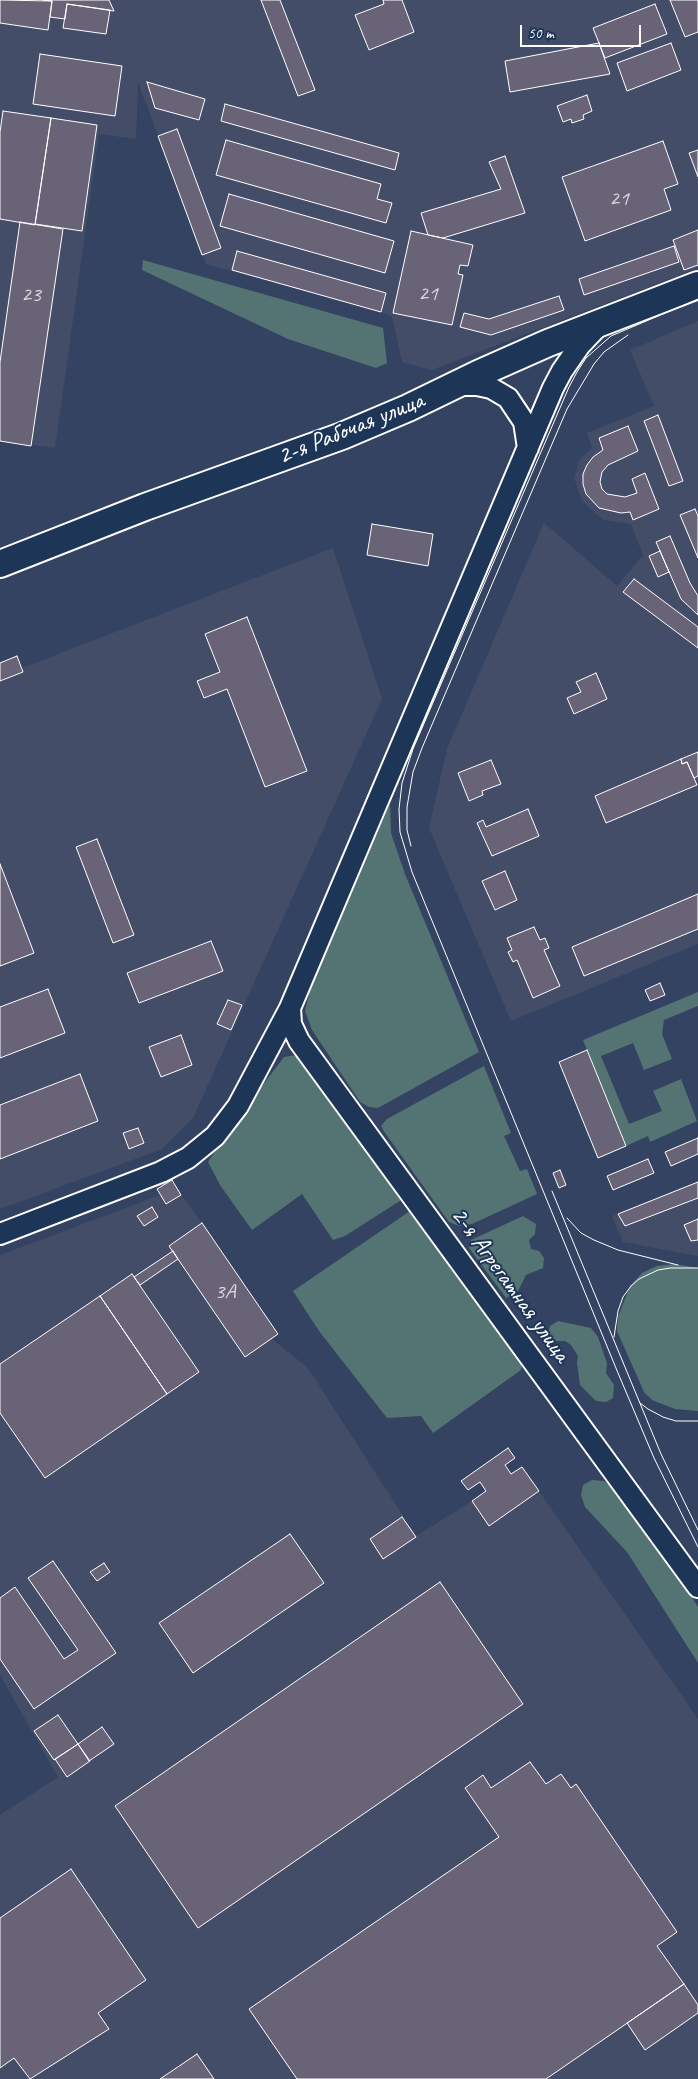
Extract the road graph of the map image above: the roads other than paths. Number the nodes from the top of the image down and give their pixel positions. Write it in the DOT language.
graph roads {
  1 [pos="698,285"];
  2 [pos="602,322"];
  3 [pos="455,385"];
  4 [pos="528,448"];
  5 [pos="0,564"];
  6 [pos="290,1008"];
  7 [pos="0,1234"];
  8 [pos="698,1588"];
  1 -- 2 [label="main road, 2-я Рабочая улица"];
  2 -- 3 [label="main road, 2-я Рабочая улица"];
  2 -- 4 [label="street"];
  3 -- 4 [label="street"];
  3 -- 5 [label="main road, 2-я Рабочая улица"];
  4 -- 6 [label="street"];
  6 -- 7 [label="street"];
  6 -- 8 [label="street, 2-я Агрегатная улица"];
}
